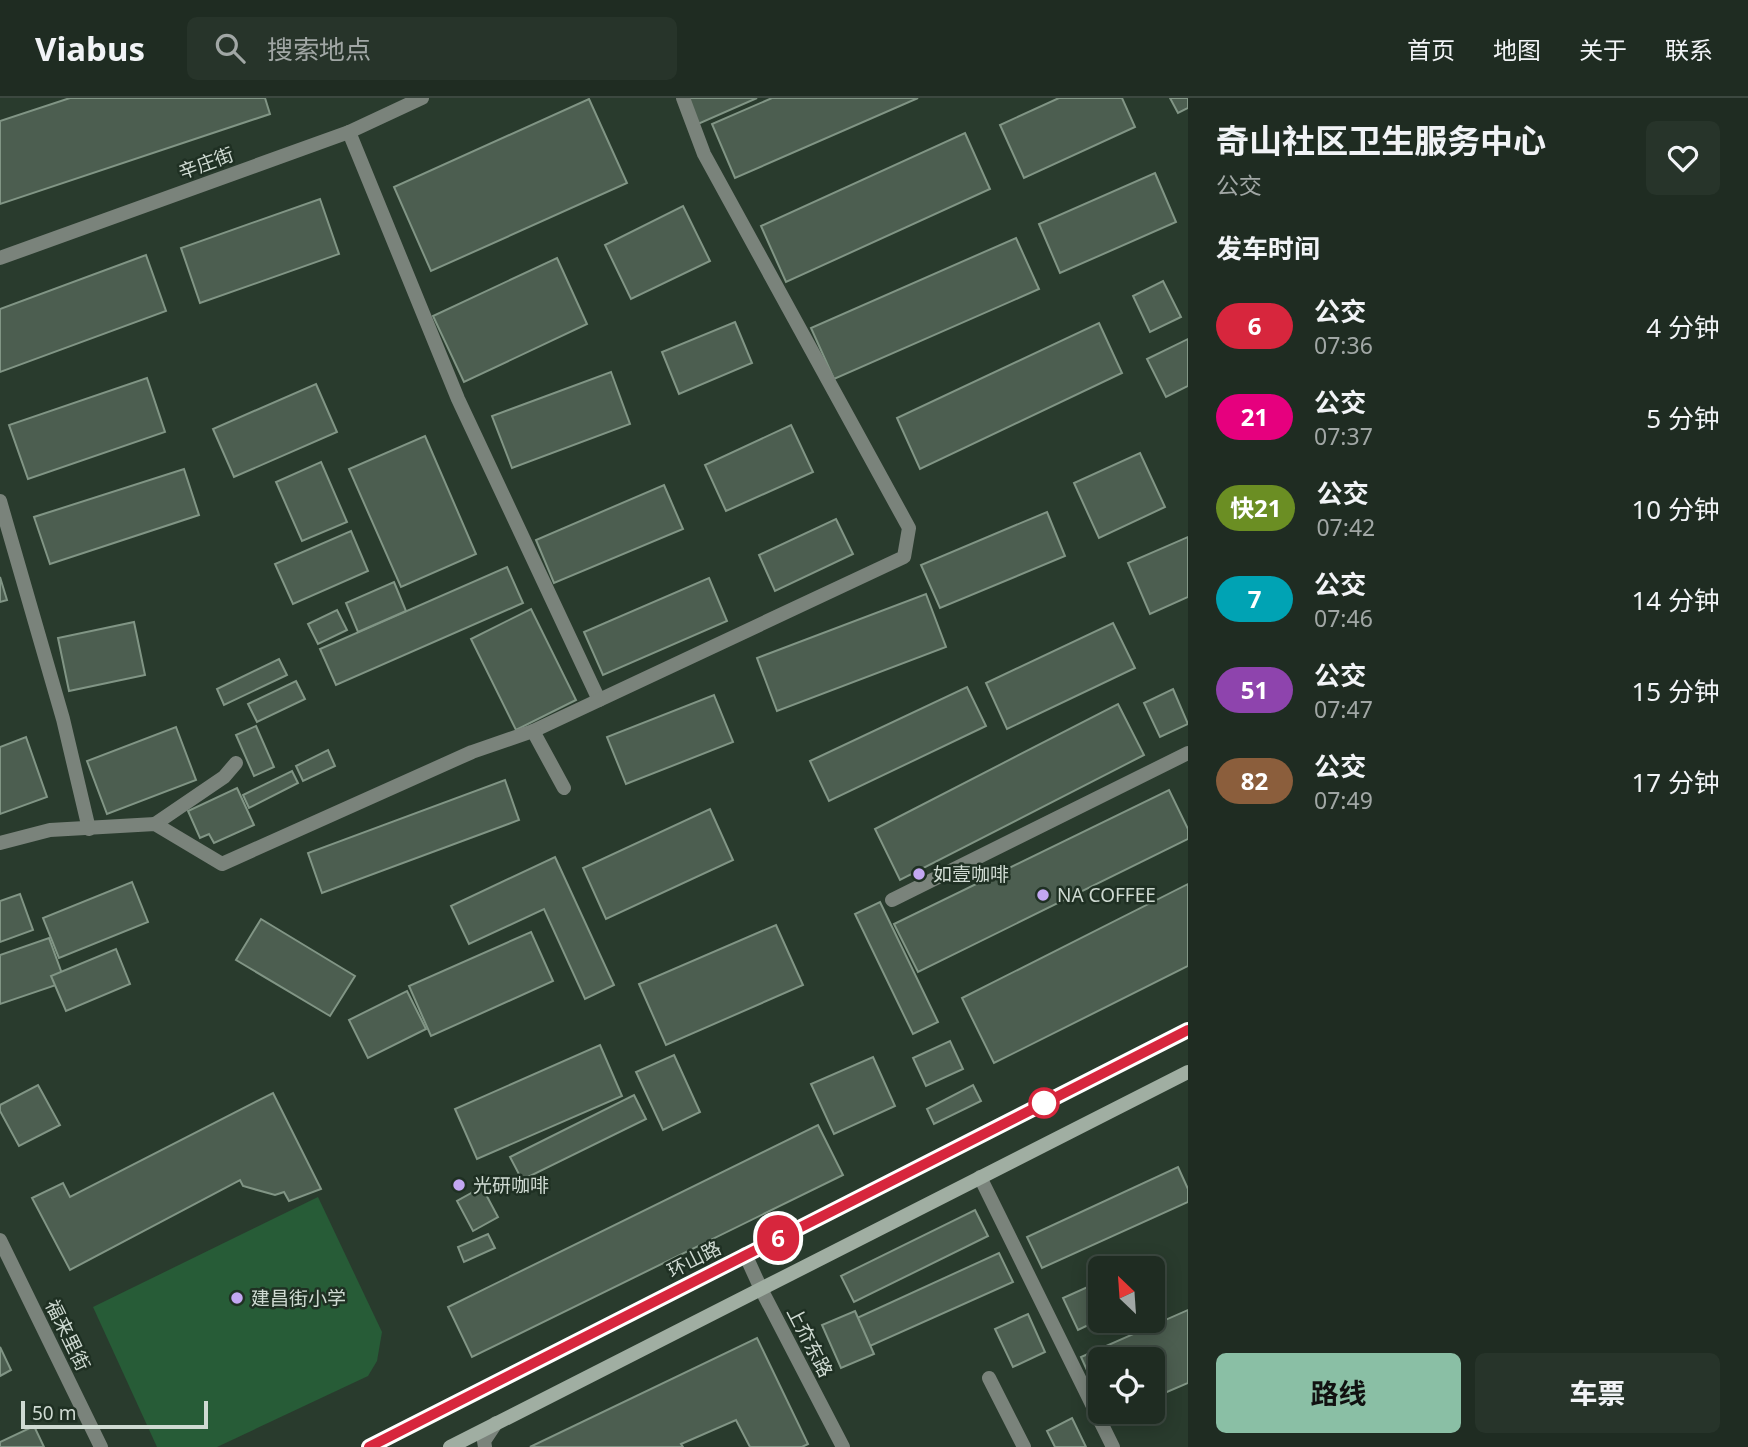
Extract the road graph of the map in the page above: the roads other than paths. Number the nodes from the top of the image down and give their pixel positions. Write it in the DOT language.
graph roads {
  1 [pos="422,98"];
  2 [pos="683,98"];
  3 [pos="349,132"];
  4 [pos="0,258"];
  5 [pos="0,501"];
  6 [pos="599,700"];
  7 [pos="533,731"];
  8 [pos="1188,753"];
  9 [pos="236,763"];
  10 [pos="564,788"];
  11 [pos="155,824"];
  12 [pos="89,829"];
  13 [pos="0,844"];
  14 [pos="892,900"];
  15 [pos="1188,1030"];
  16 [pos="1188,1072"];
  17 [pos="980,1177"];
  18 [pos="0,1240"];
  19 [pos="745,1254"];
  20 [pos="761,1289"];
  21 [pos="989,1378"];
  22 [pos="496,1423"];
  23 [pos="101,1447"];
  24 [pos="369,1447"];
  25 [pos="450,1447"];
  26 [pos="485,1447"];
  27 [pos="843,1447"];
  28 [pos="1024,1447"];
  29 [pos="1113,1447"];
  1 -- 3 [label="street, 辛庄街"];
  2 -- 6 [label="street"];
  3 -- 4 [label="street, 辛庄街"];
  3 -- 6 [label="street"];
  5 -- 12 [label="street"];
  6 -- 7 [label="street"];
  7 -- 10 [label="street"];
  7 -- 11 [label="street"];
  8 -- 14 [label="street"];
  9 -- 11 [label="street"];
  11 -- 12 [label="street"];
  12 -- 13 [label="street"];
  15 -- 19 [label="main road, 环山路"];
  16 -- 17 [label="main road"];
  17 -- 20 [label="main road"];
  17 -- 29 [label="street"];
  18 -- 23 [label="street, 福来里街"];
  19 -- 20 [label="street, 上夼东路"];
  19 -- 24 [label="main road, 环山路"];
  20 -- 22 [label="main road"];
  20 -- 27 [label="street, 上夼东路"];
  21 -- 28 [label="street"];
  22 -- 25 [label="main road"];
  22 -- 26 [label="street"];
}
